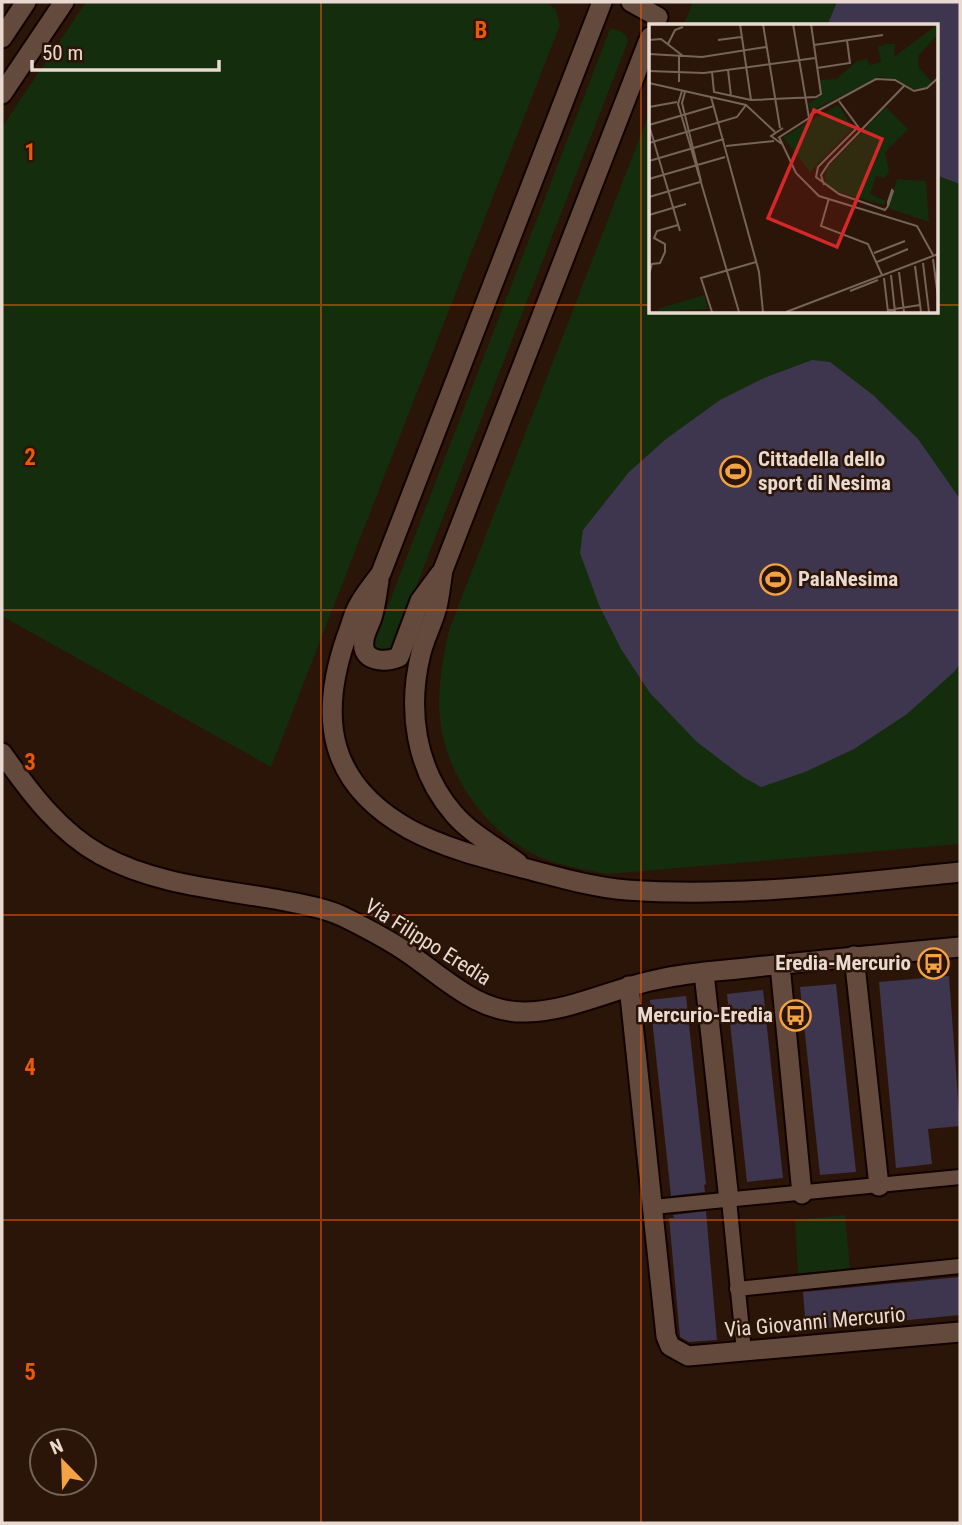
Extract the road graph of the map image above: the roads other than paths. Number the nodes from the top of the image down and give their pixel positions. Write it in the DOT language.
graph roads {
  1 [pos="26,2"];
  2 [pos="64,2"];
  3 [pos="602,2"];
  4 [pos="631,2"];
  5 [pos="659,15"];
  6 [pos="2,38"];
  7 [pos="649,40"];
  8 [pos="2,94"];
  9 [pos="443,570"];
  10 [pos="380,573"];
  11 [pos="2,753"];
  12 [pos="528,869"];
  13 [pos="960,872"];
  14 [pos="960,947"];
  15 [pos="854,956"];
  16 [pos="779,965"];
  17 [pos="704,973"];
  18 [pos="629,986"];
  19 [pos="960,1177"];
  20 [pos="879,1186"];
  21 [pos="802,1194"];
  22 [pos="729,1200"];
  23 [pos="653,1207"];
  24 [pos="960,1266"];
  25 [pos="737,1289"];
  26 [pos="960,1332"];
  27 [pos="744,1351"];
  1 -- 6 [label="street"];
  2 -- 8 [label="street"];
  3 -- 10 [label="street"];
  4 -- 5 [label="street"];
  7 -- 9 [label="street"];
  9 -- 10 [label="street"];
  9 -- 12 [label="street"];
  10 -- 12 [label="street"];
  11 -- 18 [label="street, Via Filippo Eredia"];
  12 -- 13 [label="street"];
  14 -- 15 [label="street, Via Filippo Eredia"];
  15 -- 16 [label="street, Via Filippo Eredia"];
  15 -- 20 [label="street"];
  16 -- 17 [label="street, Via Filippo Eredia"];
  16 -- 21 [label="street"];
  17 -- 18 [label="street, Via Filippo Eredia"];
  17 -- 22 [label="street"];
  18 -- 23 [label="street"];
  19 -- 20 [label="lane"];
  20 -- 21 [label="lane"];
  21 -- 22 [label="lane"];
  22 -- 23 [label="lane"];
  22 -- 25 [label="lane"];
  23 -- 27 [label="street, Via Giovanni Mercurio"];
  24 -- 25 [label="lane"];
  25 -- 27 [label="lane"];
  26 -- 27 [label="street, Via Giovanni Mercurio"];
}
